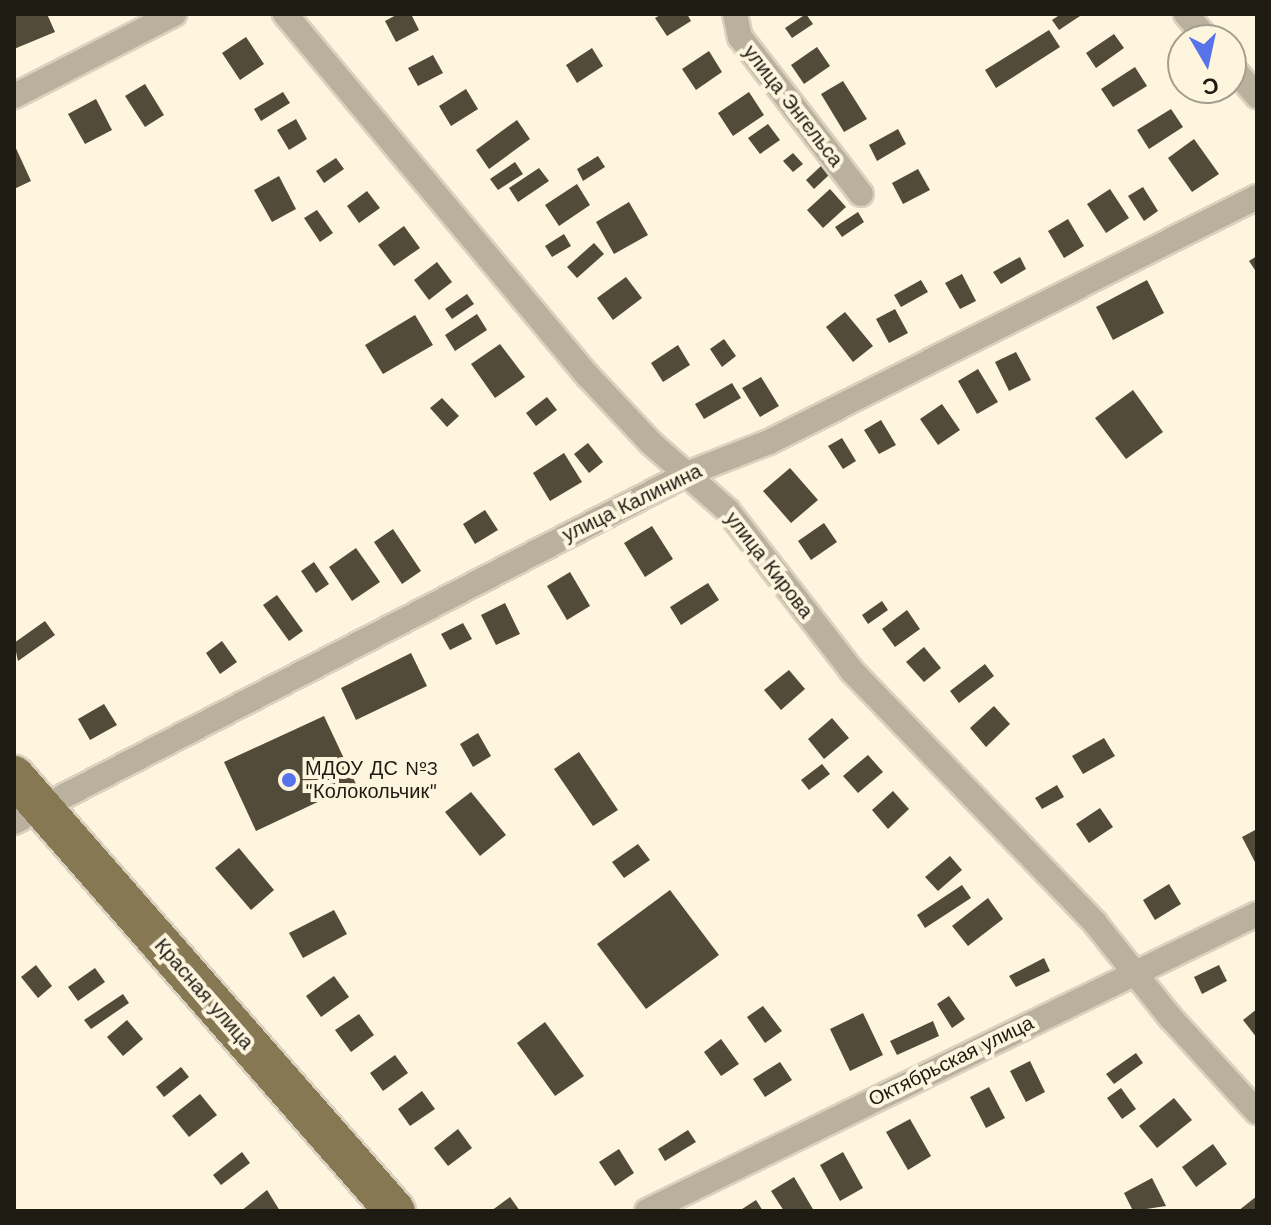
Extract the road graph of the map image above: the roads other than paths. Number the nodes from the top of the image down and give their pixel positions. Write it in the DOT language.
graph roads {
  1 [pos="174,14"];
  2 [pos="285,14"];
  3 [pos="735,14"];
  4 [pos="14,96"];
  5 [pos="861,194"];
  6 [pos="1257,197"];
  7 [pos="689,473"];
  8 [pos="14,776"];
  9 [pos="28,815"];
  10 [pos="1257,914"];
  11 [pos="1132,973"];
  12 [pos="1257,1112"];
  13 [pos="395,1211"];
  14 [pos="647,1211"];
  1 -- 4 [label="street"];
  2 -- 7 [label="street, улица Кирова"];
  3 -- 5 [label="street, улица Энгельса"];
  6 -- 7 [label="street, улица Калинина"];
  7 -- 9 [label="street, улица Калинина"];
  7 -- 11 [label="street, улица Кирова"];
  8 -- 9 [label="main road, Красная улица"];
  9 -- 13 [label="main road, Красная улица"];
  10 -- 11 [label="street, Октябрьская улица"];
  11 -- 12 [label="street, улица Кирова"];
  11 -- 14 [label="street, Октябрьская улица"];
}
